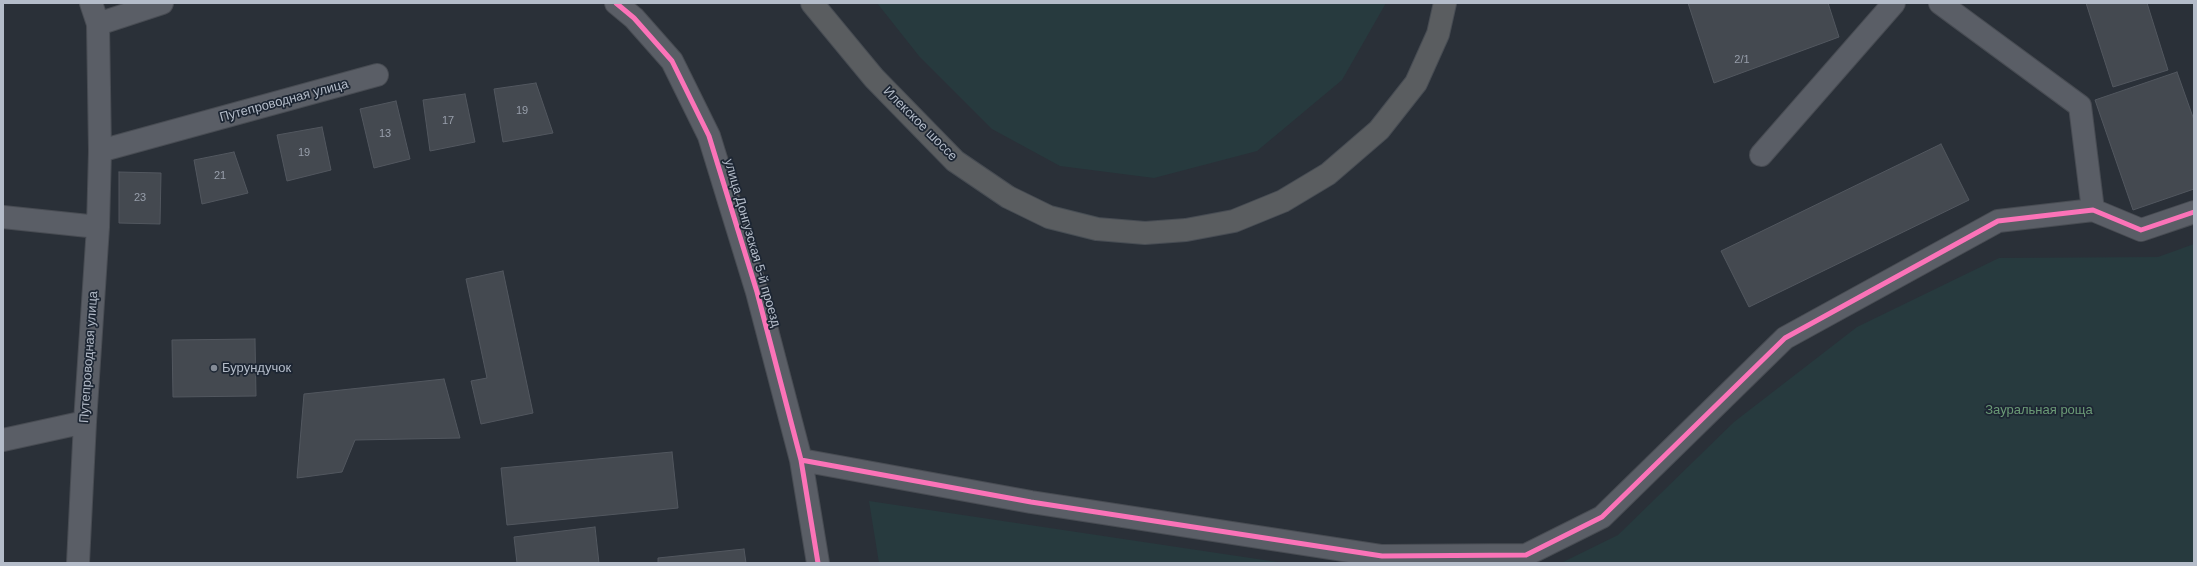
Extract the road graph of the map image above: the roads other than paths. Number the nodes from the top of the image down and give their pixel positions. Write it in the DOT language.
graph roads {
  1 [pos="91,3"];
  2 [pos="162,3"];
  3 [pos="616,3"];
  4 [pos="812,3"];
  5 [pos="1446,3"];
  6 [pos="1894,3"];
  7 [pos="1940,3"];
  8 [pos="98,24"];
  9 [pos="376,75"];
  10 [pos="100,152"];
  11 [pos="1761,155"];
  12 [pos="2093,210"];
  13 [pos="2194,212"];
  14 [pos="3,217"];
  15 [pos="98,227"];
  16 [pos="85,422"];
  17 [pos="3,440"];
  18 [pos="801,460"];
  19 [pos="78,563"];
  20 [pos="818,563"];
  1 -- 8 [label="street, Путепроводная улица"];
  2 -- 8 [label="street"];
  3 -- 18 [label="street, улица Донгузская 5-й проезд"];
  4 -- 5 [label="highway, Илекское шоссе"];
  6 -- 11 [label="street"];
  7 -- 12 [label="street"];
  8 -- 10 [label="street, Путепроводная улица"];
  9 -- 10 [label="street, Путепроводная улица"];
  10 -- 15 [label="street, Путепроводная улица"];
  12 -- 13 [label="street"];
  12 -- 18 [label="street"];
  14 -- 15 [label="street"];
  15 -- 16 [label="street, Путепроводная улица"];
  16 -- 17 [label="street"];
  16 -- 19 [label="street, Путепроводная улица"];
  18 -- 20 [label="street, улица Донгузская 5-й проезд"];
}
